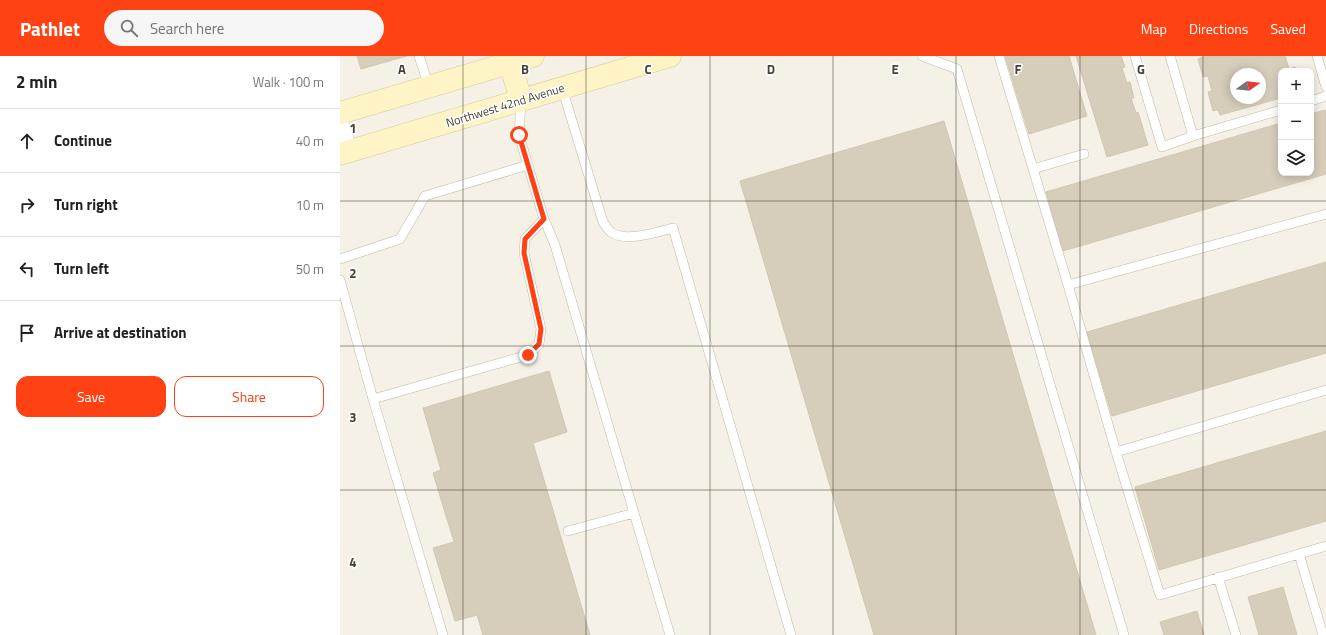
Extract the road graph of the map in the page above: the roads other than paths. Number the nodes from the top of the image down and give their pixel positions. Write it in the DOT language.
graph roads {
  1 [pos="419,56"];
  2 [pos="533,56"];
  3 [pos="670,56"];
  4 [pos="922,56"];
  5 [pos="999,56"];
  6 [pos="1135,56"];
  7 [pos="1170,56"];
  8 [pos="1317,56"];
  9 [pos="510,63"];
  10 [pos="429,87"];
  11 [pos="1326,87"];
  12 [pos="562,88"];
  13 [pos="1326,96"];
  14 [pos="1314,99"];
  15 [pos="522,100"];
  16 [pos="1278,111"];
  17 [pos="340,114"];
  18 [pos="340,123"];
  19 [pos="1193,136"];
  20 [pos="344,153"];
  21 [pos="1084,154"];
  22 [pos="528,165"];
  23 [pos="1034,169"];
  24 [pos="1326,214"];
  25 [pos="544,219"];
  26 [pos="340,259"];
  27 [pos="340,280"];
  28 [pos="1068,285"];
  29 [pos="1326,390"];
  30 [pos="373,399"];
  31 [pos="1116,452"];
  32 [pos="634,512"];
  33 [pos="568,532"];
  34 [pos="1326,546"];
  35 [pos="1299,554"];
  36 [pos="1218,578"];
  37 [pos="443,635"];
  38 [pos="670,635"];
  39 [pos="791,635"];
  40 [pos="1124,635"];
  41 [pos="1236,635"];
  42 [pos="1323,635"];
  1 -- 10 [label="lane"];
  2 -- 9 [label="main road"];
  3 -- 12 [label="main road, Northwest 42nd Avenue"];
  4 -- 40 [label="lane"];
  5 -- 23 [label="lane"];
  6 -- 19 [label="lane"];
  7 -- 19 [label="lane"];
  8 -- 11 [label="lane"];
  9 -- 10 [label="main road"];
  9 -- 15 [label="main road"];
  10 -- 17 [label="main road"];
  12 -- 15 [label="main road, Northwest 42nd Avenue"];
  12 -- 39 [label="lane"];
  13 -- 14 [label="lane"];
  15 -- 20 [label="main road, Northwest 42nd Avenue"];
  15 -- 22 [label="lane"];
  16 -- 19 [label="lane"];
  18 -- 20 [label="street"];
  21 -- 23 [label="lane"];
  22 -- 25 [label="lane"];
  22 -- 26 [label="lane"];
  23 -- 28 [label="lane"];
  24 -- 28 [label="lane"];
  25 -- 30 [label="lane"];
  25 -- 32 [label="lane"];
  27 -- 30 [label="lane"];
  28 -- 31 [label="lane"];
  29 -- 31 [label="lane"];
  30 -- 37 [label="lane"];
  31 -- 36 [label="lane"];
  32 -- 33 [label="lane"];
  32 -- 38 [label="lane"];
  34 -- 35 [label="lane"];
  35 -- 36 [label="lane"];
  35 -- 42 [label="lane"];
  36 -- 41 [label="lane"];
}
